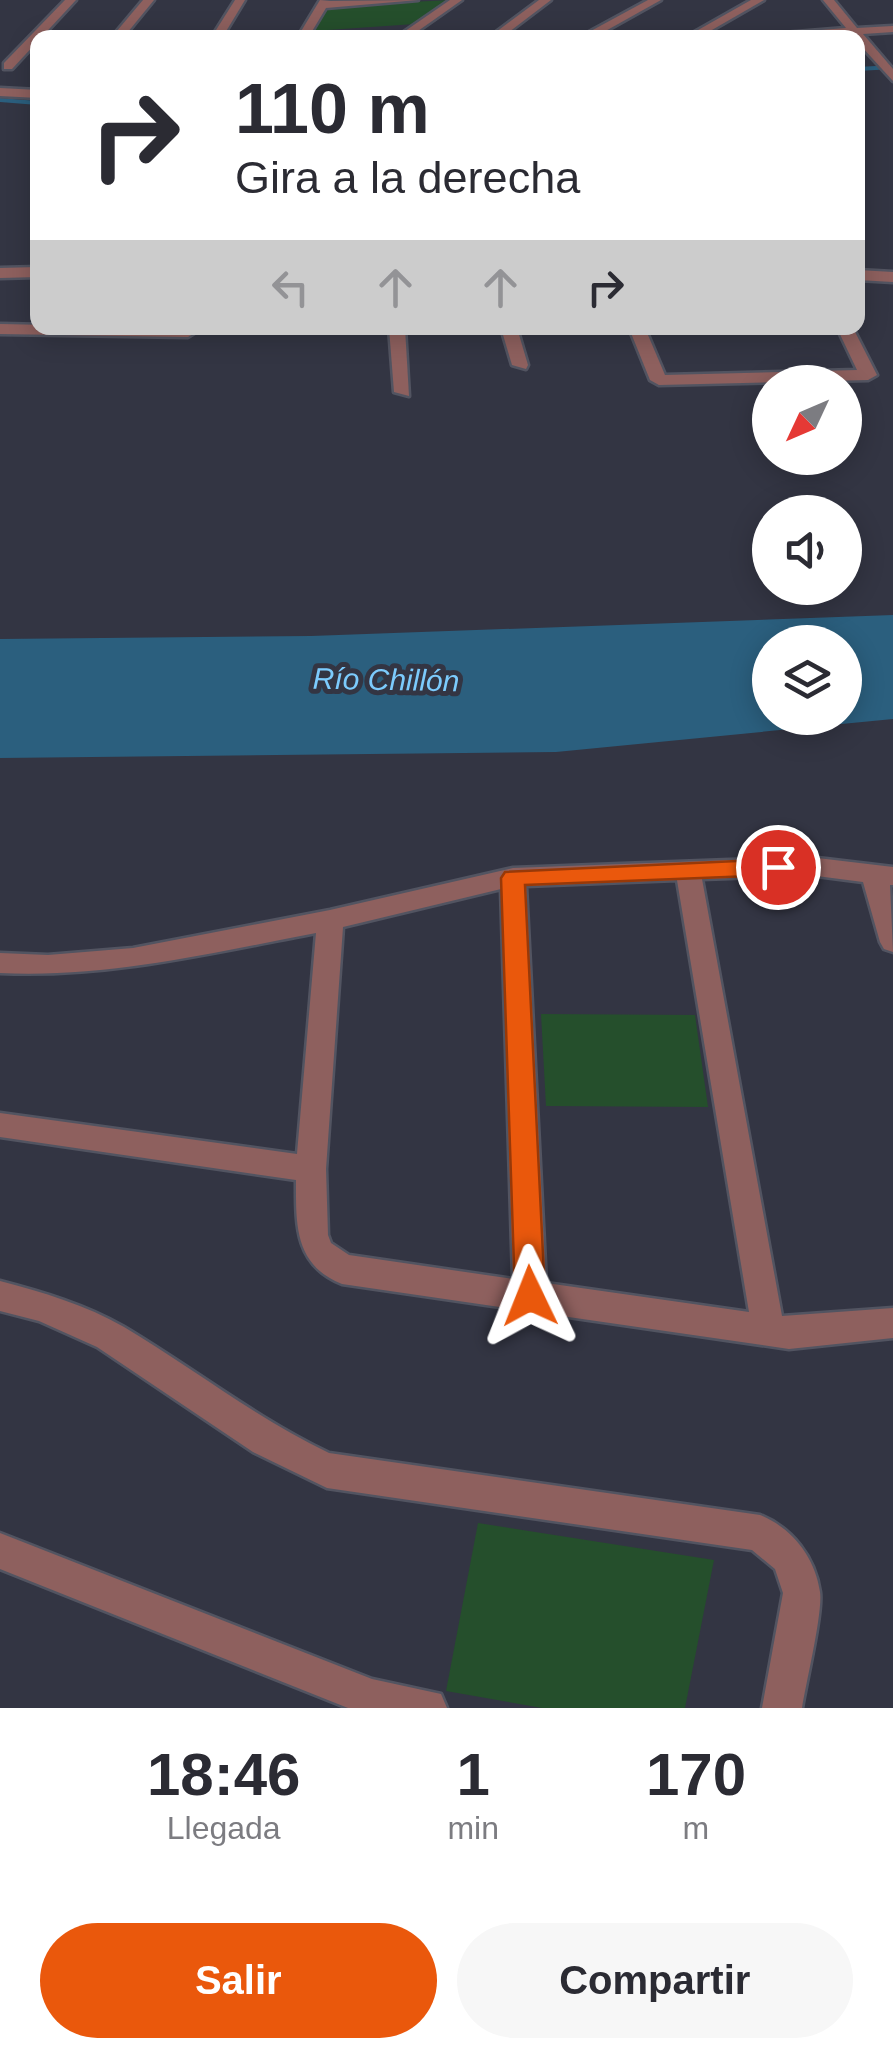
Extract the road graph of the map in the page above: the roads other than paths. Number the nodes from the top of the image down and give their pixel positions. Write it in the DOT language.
graph roads {
  1 [pos="71,0"];
  2 [pos="148,0"];
  3 [pos="240,0"];
  4 [pos="413,0"];
  5 [pos="457,0"];
  6 [pos="546,0"];
  7 [pos="656,0"];
  8 [pos="759,0"];
  9 [pos="828,0"];
  10 [pos="324,2"];
  11 [pos="893,28"];
  12 [pos="41,30"];
  13 [pos="123,30"];
  14 [pos="221,30"];
  15 [pos="307,30"];
  16 [pos="412,30"];
  17 [pos="504,30"];
  18 [pos="598,30"];
  19 [pos="704,30"];
  20 [pos="852,30"];
  21 [pos="865,31"];
  22 [pos="30,40"];
  23 [pos="865,45"];
  24 [pos="881,64"];
  25 [pos="865,65"];
  26 [pos="4,66"];
  27 [pos="22,66"];
  28 [pos="893,77"];
  29 [pos="0,92"];
  30 [pos="30,94"];
  31 [pos="30,272"];
  32 [pos="0,273"];
  33 [pos="865,276"];
  34 [pos="893,277"];
  35 [pos="0,329"];
  36 [pos="30,329"];
  37 [pos="398,335"];
  38 [pos="511,335"];
  39 [pos="640,335"];
  40 [pos="848,335"];
  41 [pos="520,365"];
  42 [pos="402,392"];
  43 [pos="688,870"];
  44 [pos="884,875"];
  45 [pos="513,878"];
  46 [pos="330,920"];
  47 [pos="893,942"];
  48 [pos="0,963"];
  49 [pos="0,1125"];
  50 [pos="311,1169"];
  51 [pos="0,1296"];
  52 [pos="530,1296"];
  53 [pos="893,1322"];
  54 [pos="768,1330"];
  55 [pos="0,1551"];
  56 [pos="427,1708"];
  57 [pos="782,1708"];
  1 -- 12 [label="street"];
  2 -- 13 [label="street"];
  3 -- 14 [label="street"];
  4 -- 10 [label="street"];
  5 -- 16 [label="street"];
  6 -- 17 [label="street"];
  7 -- 18 [label="street"];
  8 -- 19 [label="street"];
  9 -- 20 [label="street"];
  10 -- 15 [label="street"];
  11 -- 21 [label="street"];
  22 -- 26 [label="street"];
  23 -- 24 [label="street"];
  24 -- 25 [label="street"];
  24 -- 28 [label="street"];
  26 -- 27 [label="street"];
  29 -- 30 [label="street"];
  31 -- 32 [label="street"];
  33 -- 34 [label="street"];
  35 -- 36 [label="street"];
  37 -- 42 [label="street"];
  38 -- 41 [label="street"];
  39 -- 40 [label="street"];
  43 -- 44 [label="street"];
  43 -- 45 [label="street"];
  43 -- 54 [label="street"];
  44 -- 47 [label="street"];
  45 -- 46 [label="street"];
  45 -- 52 [label="street"];
  46 -- 48 [label="street"];
  46 -- 50 [label="street"];
  49 -- 50 [label="street"];
  50 -- 52 [label="street"];
  51 -- 57 [label="street"];
  52 -- 54 [label="street"];
  53 -- 54 [label="street"];
  55 -- 56 [label="street"];
}
